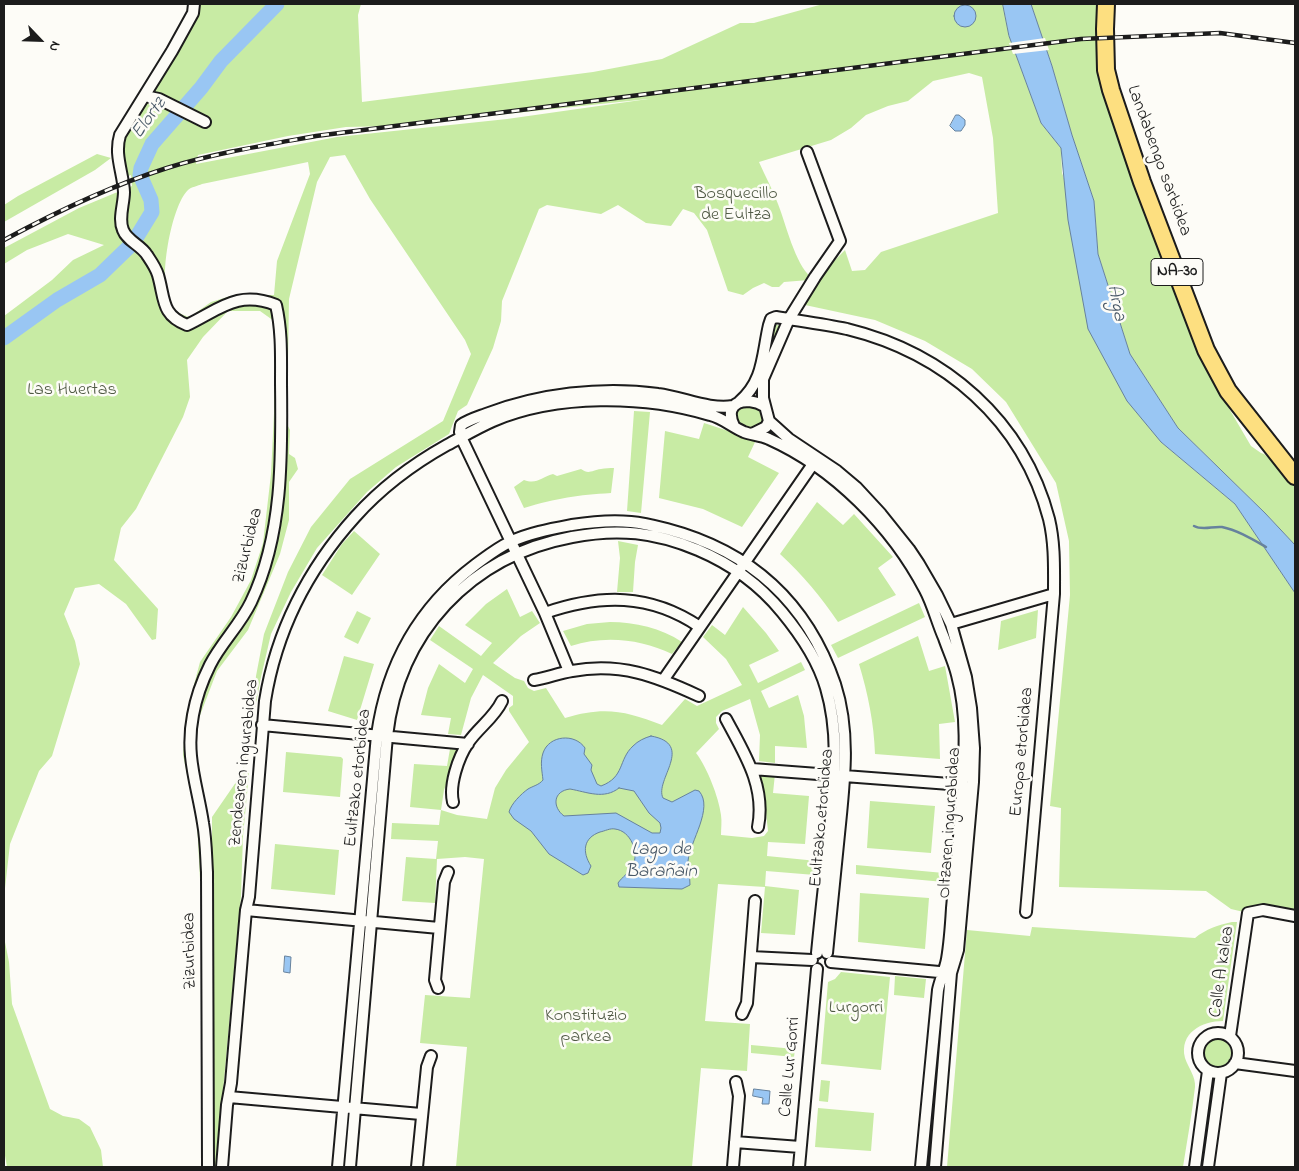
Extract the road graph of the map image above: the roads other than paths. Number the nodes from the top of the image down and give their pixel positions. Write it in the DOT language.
graph roads {
  1 [pos="194,4"];
  2 [pos="1106,4"];
  3 [pos="145,96"];
  4 [pos="205,122"];
  5 [pos="807,152"];
  6 [pos="790,319"];
  7 [pos="736,404"];
  8 [pos="764,406"];
  9 [pos="769,422"];
  10 [pos="734,426"];
  11 [pos="751,434"];
  12 [pos="461,437"];
  13 [pos="813,464"];
  14 [pos="1295,476"];
  15 [pos="511,542"];
  16 [pos="517,553"];
  17 [pos="746,562"];
  18 [pos="739,572"];
  19 [pos="1054,594"];
  20 [pos="545,613"];
  21 [pos="937,619"];
  22 [pos="949,620"];
  23 [pos="700,627"];
  24 [pos="949,638"];
  25 [pos="569,671"];
  26 [pos="534,680"];
  27 [pos="664,680"];
  28 [pos="699,696"];
  29 [pos="502,701"];
  30 [pos="726,719"];
  31 [pos="262,725"];
  32 [pos="382,735"];
  33 [pos="468,744"];
  34 [pos="752,769"];
  35 [pos="840,775"];
  36 [pos="963,785"];
  37 [pos="453,802"];
  38 [pos="758,827"];
  39 [pos="448,872"];
  40 [pos="756,901"];
  41 [pos="246,910"];
  42 [pos="1026,912"];
  43 [pos="1295,916"];
  44 [pos="367,921"];
  45 [pos="440,928"];
  46 [pos="751,957"];
  47 [pos="821,959"];
  48 [pos="948,973"];
  49 [pos="438,988"];
  50 [pos="742,1014"];
  51 [pos="1230,1036"];
  52 [pos="431,1056"];
  53 [pos="1236,1063"];
  54 [pos="1208,1070"];
  55 [pos="1295,1071"];
  56 [pos="1221,1073"];
  57 [pos="736,1082"];
  58 [pos="229,1098"];
  59 [pos="344,1107"];
  60 [pos="356,1108"];
  61 [pos="421,1114"];
  62 [pos="735,1142"];
  63 [pos="800,1147"];
  64 [pos="208,1167"];
  65 [pos="222,1167"];
  66 [pos="338,1167"];
  67 [pos="350,1167"];
  68 [pos="417,1167"];
  69 [pos="733,1167"];
  70 [pos="799,1167"];
  71 [pos="921,1167"];
  72 [pos="935,1167"];
  73 [pos="1195,1167"];
  74 [pos="1208,1167"];
  1 -- 3 [label="street, Zizurbidea"];
  2 -- 14 [label="highway, Landabengo sarbidea / NA-30"];
  3 -- 4 [label="street"];
  3 -- 64 [label="street, Zizurbidea"];
  5 -- 6 [label="street"];
  6 -- 7 [label="street"];
  6 -- 8 [label="street"];
  6 -- 19 [label="street, Europa etorbidea"];
  7 -- 8 [label="street"];
  7 -- 10 [label="street"];
  7 -- 12 [label="street, Zendearen ingurabidea"];
  8 -- 9 [label="street"];
  9 -- 11 [label="street"];
  9 -- 22 [label="street, Oltzaren ingurabidea"];
  10 -- 11 [label="street"];
  10 -- 12 [label="street, Zendearen ingurabidea"];
  11 -- 13 [label="street, Oltzaren ingurabidea"];
  12 -- 15 [label="street"];
  12 -- 31 [label="street, Zendearen ingurabidea"];
  13 -- 17 [label="street"];
  13 -- 21 [label="street, Oltzaren ingurabidea"];
  15 -- 16 [label="street"];
  15 -- 17 [label="street, Eultzako etorbidea"];
  15 -- 32 [label="street, Eultzako etorbidea"];
  16 -- 18 [label="street, Eultzako etorbidea"];
  16 -- 20 [label="street"];
  16 -- 32 [label="street, Eultzako etorbidea"];
  17 -- 18 [label="street"];
  17 -- 35 [label="street, Eultzako etorbidea"];
  18 -- 23 [label="street"];
  18 -- 35 [label="street, Eultzako etorbidea"];
  19 -- 22 [label="street"];
  19 -- 42 [label="street, Europa etorbidea"];
  20 -- 23 [label="street"];
  20 -- 25 [label="street"];
  21 -- 22 [label="street"];
  21 -- 24 [label="street, Oltzaren ingurabidea"];
  22 -- 24 [label="street, Oltzaren ingurabidea"];
  23 -- 27 [label="street"];
  24 -- 36 [label="street, Oltzaren ingurabidea"];
  24 -- 48 [label="street, Oltzaren ingurabidea"];
  25 -- 26 [label="street"];
  25 -- 27 [label="street"];
  27 -- 28 [label="street"];
  29 -- 33 [label="street"];
  30 -- 34 [label="street"];
  31 -- 32 [label="street"];
  31 -- 41 [label="street, Zendearen ingurabidea"];
  32 -- 33 [label="street"];
  32 -- 44 [label="street, Eultzako etorbidea"];
  33 -- 37 [label="street"];
  34 -- 35 [label="street"];
  34 -- 38 [label="street"];
  35 -- 36 [label="street"];
  35 -- 47 [label="street, Eultzako etorbidea"];
  36 -- 48 [label="street, Oltzaren ingurabidea"];
  39 -- 45 [label="street"];
  40 -- 46 [label="street"];
  41 -- 44 [label="street"];
  41 -- 58 [label="street, Zendearen ingurabidea"];
  43 -- 51 [label="street, Calle A kalea"];
  44 -- 45 [label="street"];
  44 -- 59 [label="street, Eultzako etorbidea"];
  44 -- 60 [label="street, Eultzako etorbidea"];
  45 -- 49 [label="street"];
  46 -- 47 [label="street"];
  46 -- 50 [label="street"];
  47 -- 48 [label="street"];
  47 -- 63 [label="street, Calle Lur Gorri"];
  48 -- 71 [label="street, Oltzaren ingurabidea"];
  48 -- 72 [label="street, Oltzaren ingurabidea"];
  51 -- 53 [label="street"];
  51 -- 54 [label="street"];
  52 -- 61 [label="street"];
  53 -- 55 [label="street"];
  53 -- 56 [label="street"];
  54 -- 56 [label="street"];
  54 -- 73 [label="street"];
  56 -- 74 [label="street"];
  57 -- 62 [label="street"];
  58 -- 59 [label="street"];
  58 -- 65 [label="street, Zendearen ingurabidea"];
  59 -- 60 [label="street"];
  59 -- 66 [label="street, Eultzako etorbidea"];
  60 -- 61 [label="street"];
  60 -- 67 [label="street, Eultzako etorbidea"];
  61 -- 68 [label="street"];
  62 -- 63 [label="street"];
  62 -- 69 [label="street"];
  63 -- 70 [label="street, Calle Lur Gorri"];
}
